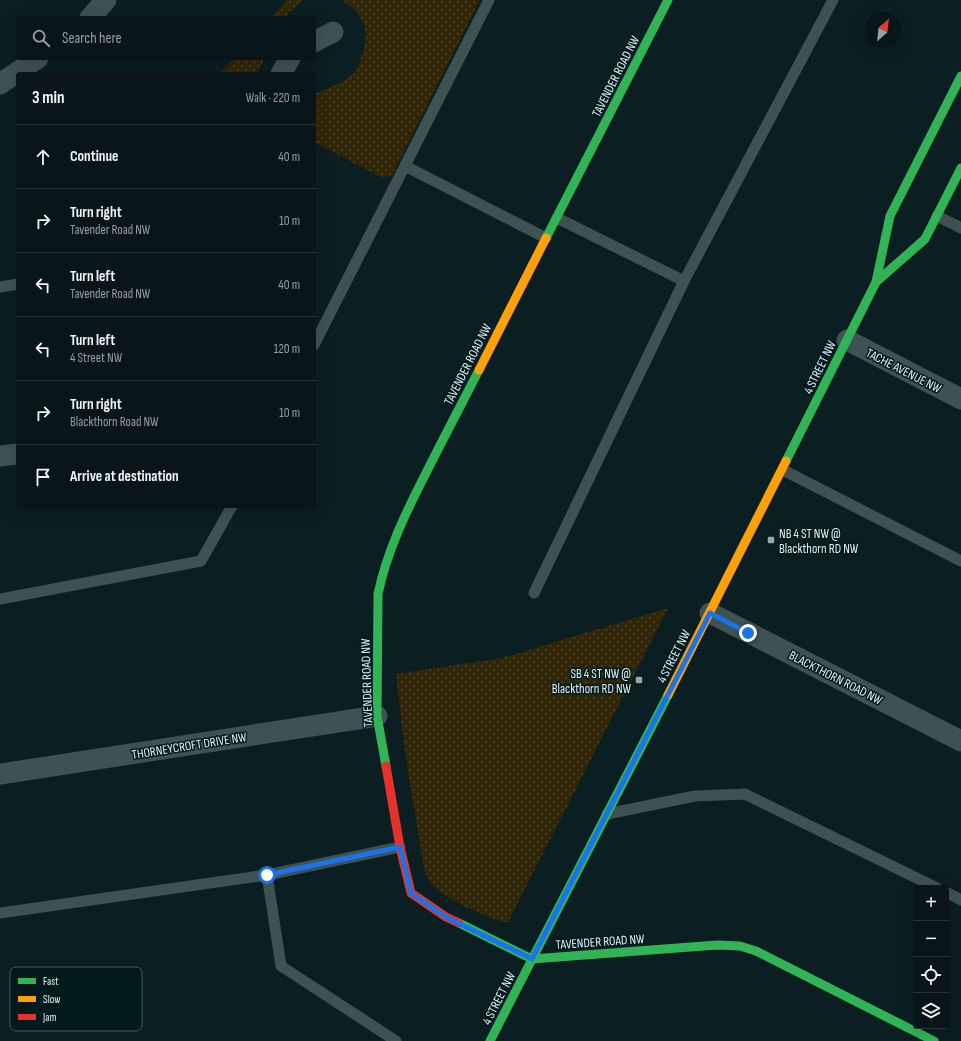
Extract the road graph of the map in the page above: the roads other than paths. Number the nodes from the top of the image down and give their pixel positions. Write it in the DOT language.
graph roads {
  1 [pos="106,0"];
  2 [pos="489,0"];
  3 [pos="668,0"];
  4 [pos="833,0"];
  5 [pos="92,16"];
  6 [pos="333,32"];
  7 [pos="316,41"];
  8 [pos="35,60"];
  9 [pos="289,60"];
  10 [pos="18,72"];
  11 [pos="283,72"];
  12 [pos="16,73"];
  13 [pos="961,76"];
  14 [pos="0,84"];
  15 [pos="405,166"];
  16 [pos="961,168"];
  17 [pos="937,216"];
  18 [pos="557,218"];
  19 [pos="961,228"];
  20 [pos="546,238"];
  21 [pos="684,281"];
  22 [pos="876,282"];
  23 [pos="16,284"];
  24 [pos="0,287"];
  25 [pos="847,340"];
  26 [pos="316,341"];
  27 [pos="961,399"];
  28 [pos="16,454"];
  29 [pos="0,456"];
  30 [pos="783,470"];
  31 [pos="231,508"];
  32 [pos="961,561"];
  33 [pos="534,593"];
  34 [pos="0,599"];
  35 [pos="710,613"];
  36 [pos="377,716"];
  37 [pos="961,742"];
  38 [pos="0,774"];
  39 [pos="606,814"];
  40 [pos="400,847"];
  41 [pos="267,875"];
  42 [pos="932,885"];
  43 [pos="949,894"];
  44 [pos="961,900"];
  45 [pos="0,914"];
  46 [pos="532,959"];
  47 [pos="396,1041"];
  48 [pos="490,1041"];
  49 [pos="934,1041"];
  1 -- 5 [label="street"];
  2 -- 15 [label="lane"];
  3 -- 18 [label="street, TAVENDER ROAD NW"];
  4 -- 21 [label="lane"];
  6 -- 7 [label="street"];
  8 -- 10 [label="street"];
  9 -- 11 [label="street"];
  12 -- 14 [label="street"];
  13 -- 22 [label="street, 4 STREET NW"];
  15 -- 20 [label="lane"];
  15 -- 26 [label="lane"];
  16 -- 17 [label="street, 4 STREET NW"];
  17 -- 19 [label="lane"];
  17 -- 22 [label="street, 4 STREET NW"];
  18 -- 20 [label="street, TAVENDER ROAD NW"];
  18 -- 21 [label="lane"];
  20 -- 36 [label="street, TAVENDER ROAD NW"];
  21 -- 33 [label="lane"];
  22 -- 25 [label="street, 4 STREET NW"];
  23 -- 24 [label="lane"];
  25 -- 27 [label="street, TACHE AVENUE NW"];
  25 -- 30 [label="street, 4 STREET NW"];
  28 -- 29 [label="street"];
  30 -- 32 [label="lane"];
  30 -- 35 [label="street, 4 STREET NW"];
  31 -- 34 [label="lane"];
  35 -- 37 [label="street, BLACKTHORN ROAD NW"];
  35 -- 39 [label="street, 4 STREET NW"];
  36 -- 38 [label="street, THORNEYCROFT DRIVE NW"];
  36 -- 40 [label="street, TAVENDER ROAD NW"];
  39 -- 42 [label="lane"];
  39 -- 46 [label="street, 4 STREET NW"];
  40 -- 41 [label="lane"];
  40 -- 46 [label="street, TAVENDER ROAD NW"];
  41 -- 45 [label="lane"];
  41 -- 47 [label="lane"];
  43 -- 44 [label="lane"];
  46 -- 48 [label="street, 4 STREET NW"];
  46 -- 49 [label="street, TAVENDER ROAD NW"];
}
